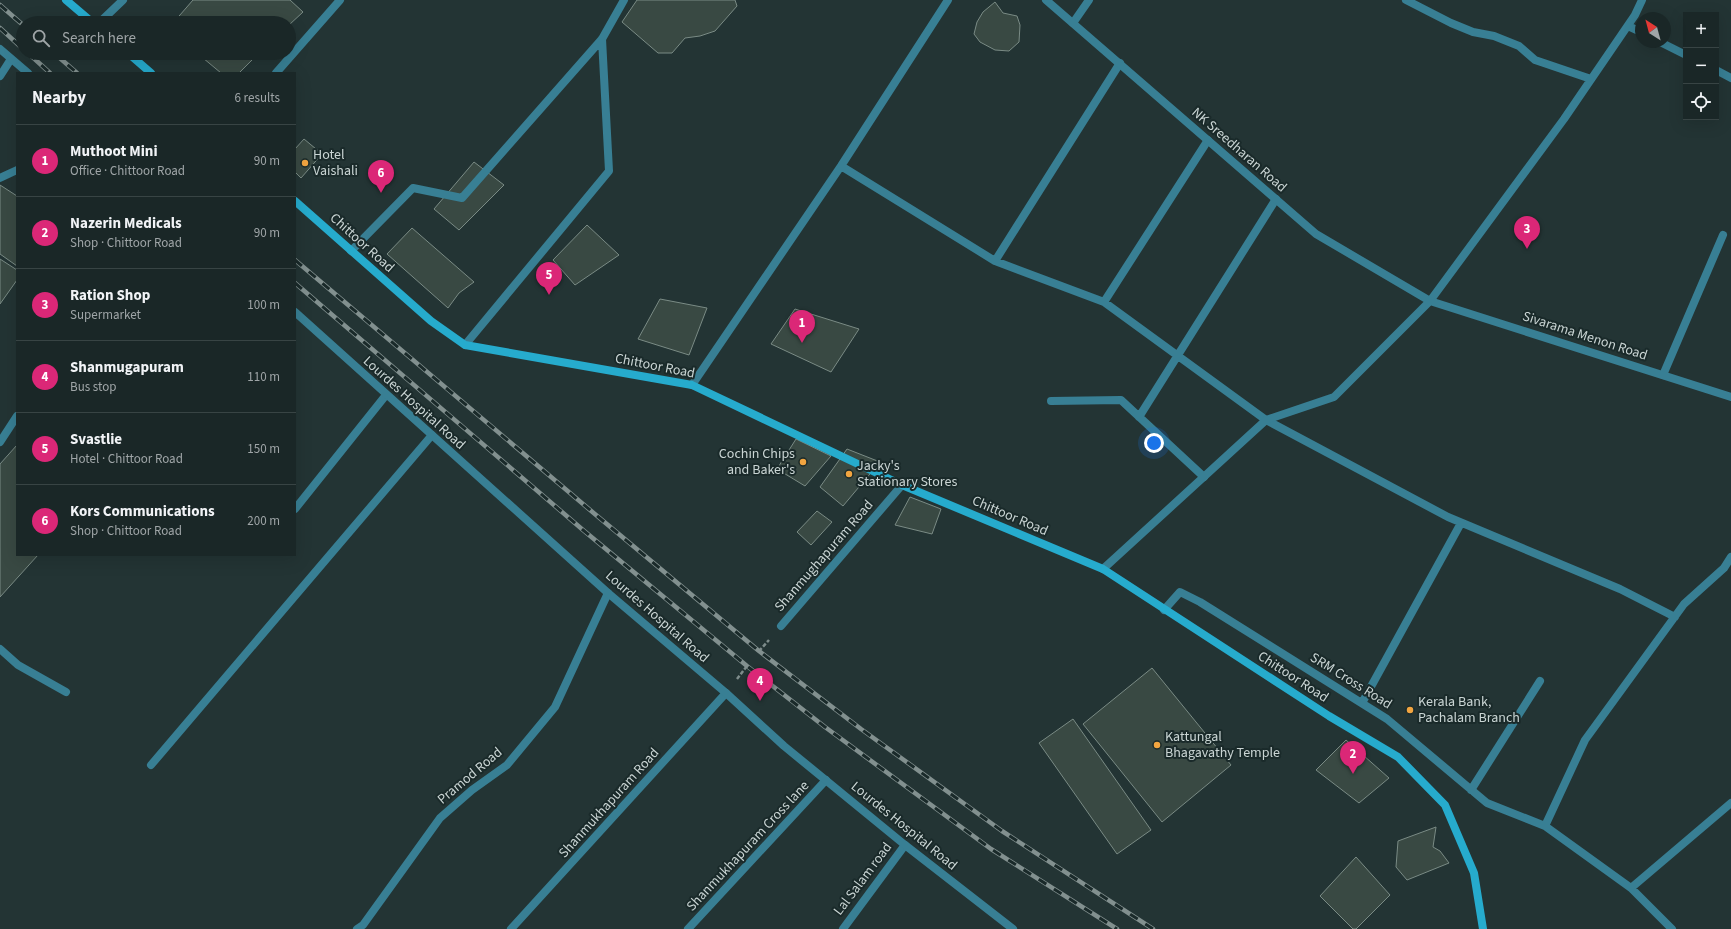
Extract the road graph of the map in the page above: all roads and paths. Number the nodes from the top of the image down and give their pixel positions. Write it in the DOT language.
graph roads {
  1 [pos="66,0"];
  2 [pos="123,0"];
  3 [pos="340,0"];
  4 [pos="624,0"];
  5 [pos="948,0"];
  6 [pos="1046,0"];
  7 [pos="1089,0"];
  8 [pos="1406,0"];
  9 [pos="1642,0"];
  10 [pos="85,16"];
  11 [pos="106,16"];
  12 [pos="1073,23"];
  13 [pos="1628,26"];
  14 [pos="1635,29"];
  15 [pos="602,39"];
  16 [pos="1671,48"];
  17 [pos="0,49"];
  18 [pos="296,50"];
  19 [pos="1683,54"];
  20 [pos="11,58"];
  21 [pos="136,60"];
  22 [pos="287,60"];
  23 [pos="1120,63"];
  24 [pos="27,72"];
  25 [pos="150,72"];
  26 [pos="277,72"];
  27 [pos="1719,72"];
  28 [pos="0,76"];
  29 [pos="1731,78"];
  30 [pos="1591,79"];
  31 [pos="1208,140"];
  32 [pos="841,166"];
  33 [pos="16,170"];
  34 [pos="0,178"];
  35 [pos="1276,199"];
  36 [pos="296,201"];
  37 [pos="1723,235"];
  38 [pos="351,251"];
  39 [pos="995,261"];
  40 [pos="1430,301"];
  41 [pos="1104,302"];
  42 [pos="296,313"];
  43 [pos="465,345"];
  44 [pos="1178,356"];
  45 [pos="1663,375"];
  46 [pos="692,385"];
  47 [pos="386,395"];
  48 [pos="1731,397"];
  49 [pos="1051,401"];
  50 [pos="1139,416"];
  51 [pos="16,418"];
  52 [pos="1266,420"];
  53 [pos="432,435"];
  54 [pos="0,442"];
  55 [pos="1204,477"];
  56 [pos="902,485"];
  57 [pos="296,509"];
  58 [pos="1461,523"];
  59 [pos="1731,557"];
  60 [pos="1103,570"];
  61 [pos="608,593"];
  62 [pos="1164,610"];
  63 [pos="1675,617"];
  64 [pos="781,626"];
  65 [pos="0,649"];
  66 [pos="1540,681"];
  67 [pos="66,692"];
  68 [pos="726,693"];
  69 [pos="1362,703"];
  70 [pos="150,765"];
  71 [pos="826,780"];
  72 [pos="1472,790"];
  73 [pos="1731,803"];
  74 [pos="1545,826"];
  75 [pos="905,845"];
  76 [pos="1631,888"];
  77 [pos="357,929"];
  78 [pos="511,929"];
  79 [pos="688,929"];
  80 [pos="842,929"];
  81 [pos="1012,929"];
  82 [pos="1483,929"];
  83 [pos="1672,929"];
  1 -- 10 [label="main road"];
  2 -- 11 [label="street"];
  3 -- 18 [label="street"];
  4 -- 15 [label="street"];
  5 -- 32 [label="street"];
  6 -- 12 [label="street, NK Sreedharan Road"];
  7 -- 12 [label="street"];
  8 -- 30 [label="street"];
  9 -- 13 [label="street"];
  12 -- 23 [label="street, NK Sreedharan Road"];
  13 -- 14 [label="street"];
  13 -- 30 [label="street"];
  15 -- 38 [label="street"];
  15 -- 43 [label="street"];
  16 -- 19 [label="street"];
  17 -- 20 [label="street"];
  20 -- 24 [label="street"];
  20 -- 28 [label="street"];
  21 -- 25 [label="main road"];
  22 -- 26 [label="street"];
  23 -- 31 [label="street, NK Sreedharan Road"];
  23 -- 39 [label="street"];
  27 -- 29 [label="street"];
  30 -- 40 [label="street"];
  31 -- 35 [label="street, NK Sreedharan Road"];
  31 -- 41 [label="street"];
  32 -- 39 [label="street"];
  32 -- 46 [label="street"];
  33 -- 34 [label="street"];
  35 -- 40 [label="street, NK Sreedharan Road"];
  35 -- 44 [label="street"];
  36 -- 38 [label="main road, Chittoor Road"];
  37 -- 45 [label="street"];
  38 -- 43 [label="main road, Chittoor Road"];
  39 -- 41 [label="street"];
  40 -- 45 [label="street, Sivarama Menon Road"];
  40 -- 52 [label="street"];
  41 -- 44 [label="street"];
  42 -- 47 [label="street, Lourdes Hospital Road"];
  43 -- 46 [label="main road, Chittoor Road"];
  44 -- 50 [label="street"];
  44 -- 52 [label="street"];
  45 -- 48 [label="street, Sivarama Menon Road"];
  46 -- 56 [label="main road, Chittoor Road"];
  47 -- 53 [label="street, Lourdes Hospital Road"];
  47 -- 57 [label="street"];
  49 -- 50 [label="street"];
  50 -- 55 [label="street"];
  51 -- 54 [label="street"];
  52 -- 55 [label="street"];
  52 -- 58 [label="street"];
  53 -- 61 [label="street, Lourdes Hospital Road"];
  53 -- 70 [label="street"];
  55 -- 60 [label="street"];
  56 -- 60 [label="main road, Chittoor Road"];
  56 -- 64 [label="street, Shanmughapuram Road"];
  58 -- 63 [label="street"];
  58 -- 69 [label="street"];
  59 -- 63 [label="street"];
  60 -- 62 [label="main road, Chittoor Road"];
  61 -- 68 [label="street, Lourdes Hospital Road"];
  61 -- 77 [label="street, Pramod Road"];
  62 -- 69 [label="street, SRM Cross Road"];
  62 -- 82 [label="main road, Chittoor Road"];
  63 -- 74 [label="street"];
  65 -- 67 [label="street"];
  66 -- 72 [label="street"];
  68 -- 71 [label="street, Lourdes Hospital Road"];
  68 -- 78 [label="street, Shanmukhapuram Road"];
  69 -- 72 [label="street, SRM Cross Road"];
  71 -- 75 [label="street, Lourdes Hospital Road"];
  71 -- 79 [label="street, Shanmukhapuram Cross lane"];
  72 -- 74 [label="street, SRM Cross Road"];
  73 -- 76 [label="street"];
  74 -- 76 [label="street, SRM Cross Road"];
  75 -- 80 [label="street, Lal Salam road"];
  75 -- 81 [label="street, Lourdes Hospital Road"];
  76 -- 83 [label="street, SRM Cross Road"];
}
